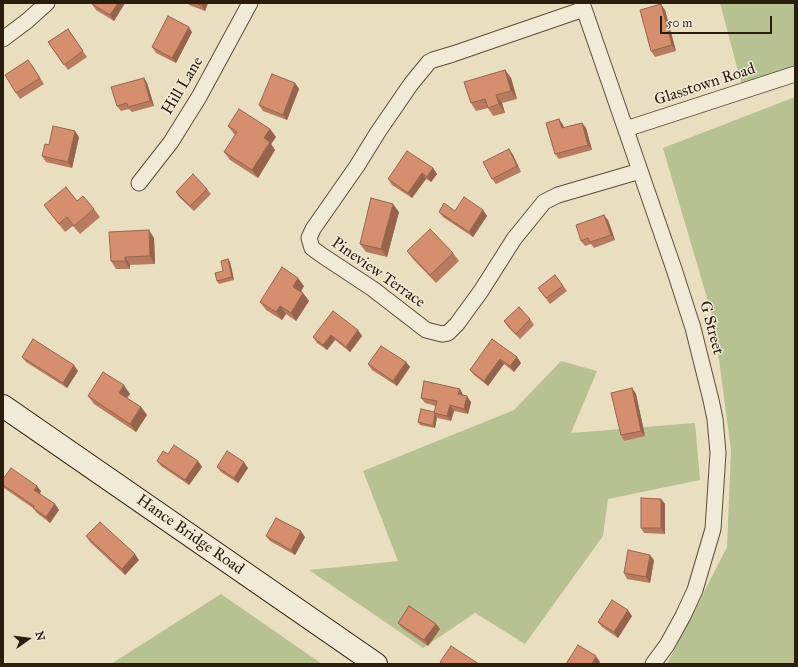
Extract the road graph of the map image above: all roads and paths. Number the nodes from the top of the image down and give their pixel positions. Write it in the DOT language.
graph roads {
  1 [pos="47,3"];
  2 [pos="250,3"];
  3 [pos="583,6"];
  4 [pos="3,39"];
  5 [pos="795,74"];
  6 [pos="626,129"];
  7 [pos="640,171"];
  8 [pos="139,183"];
  9 [pos="3,406"];
  10 [pos="376,664"];
  11 [pos="653,664"];
  1 -- 4 [label="street"];
  2 -- 8 [label="street, Hill Lane"];
  3 -- 6 [label="street, G Street"];
  3 -- 7 [label="street, Pineview Terrace"];
  5 -- 6 [label="street, Glasstown Road"];
  6 -- 7 [label="street, G Street"];
  7 -- 11 [label="street, G Street"];
  9 -- 10 [label="street, Hance Bridge Road"];
}
